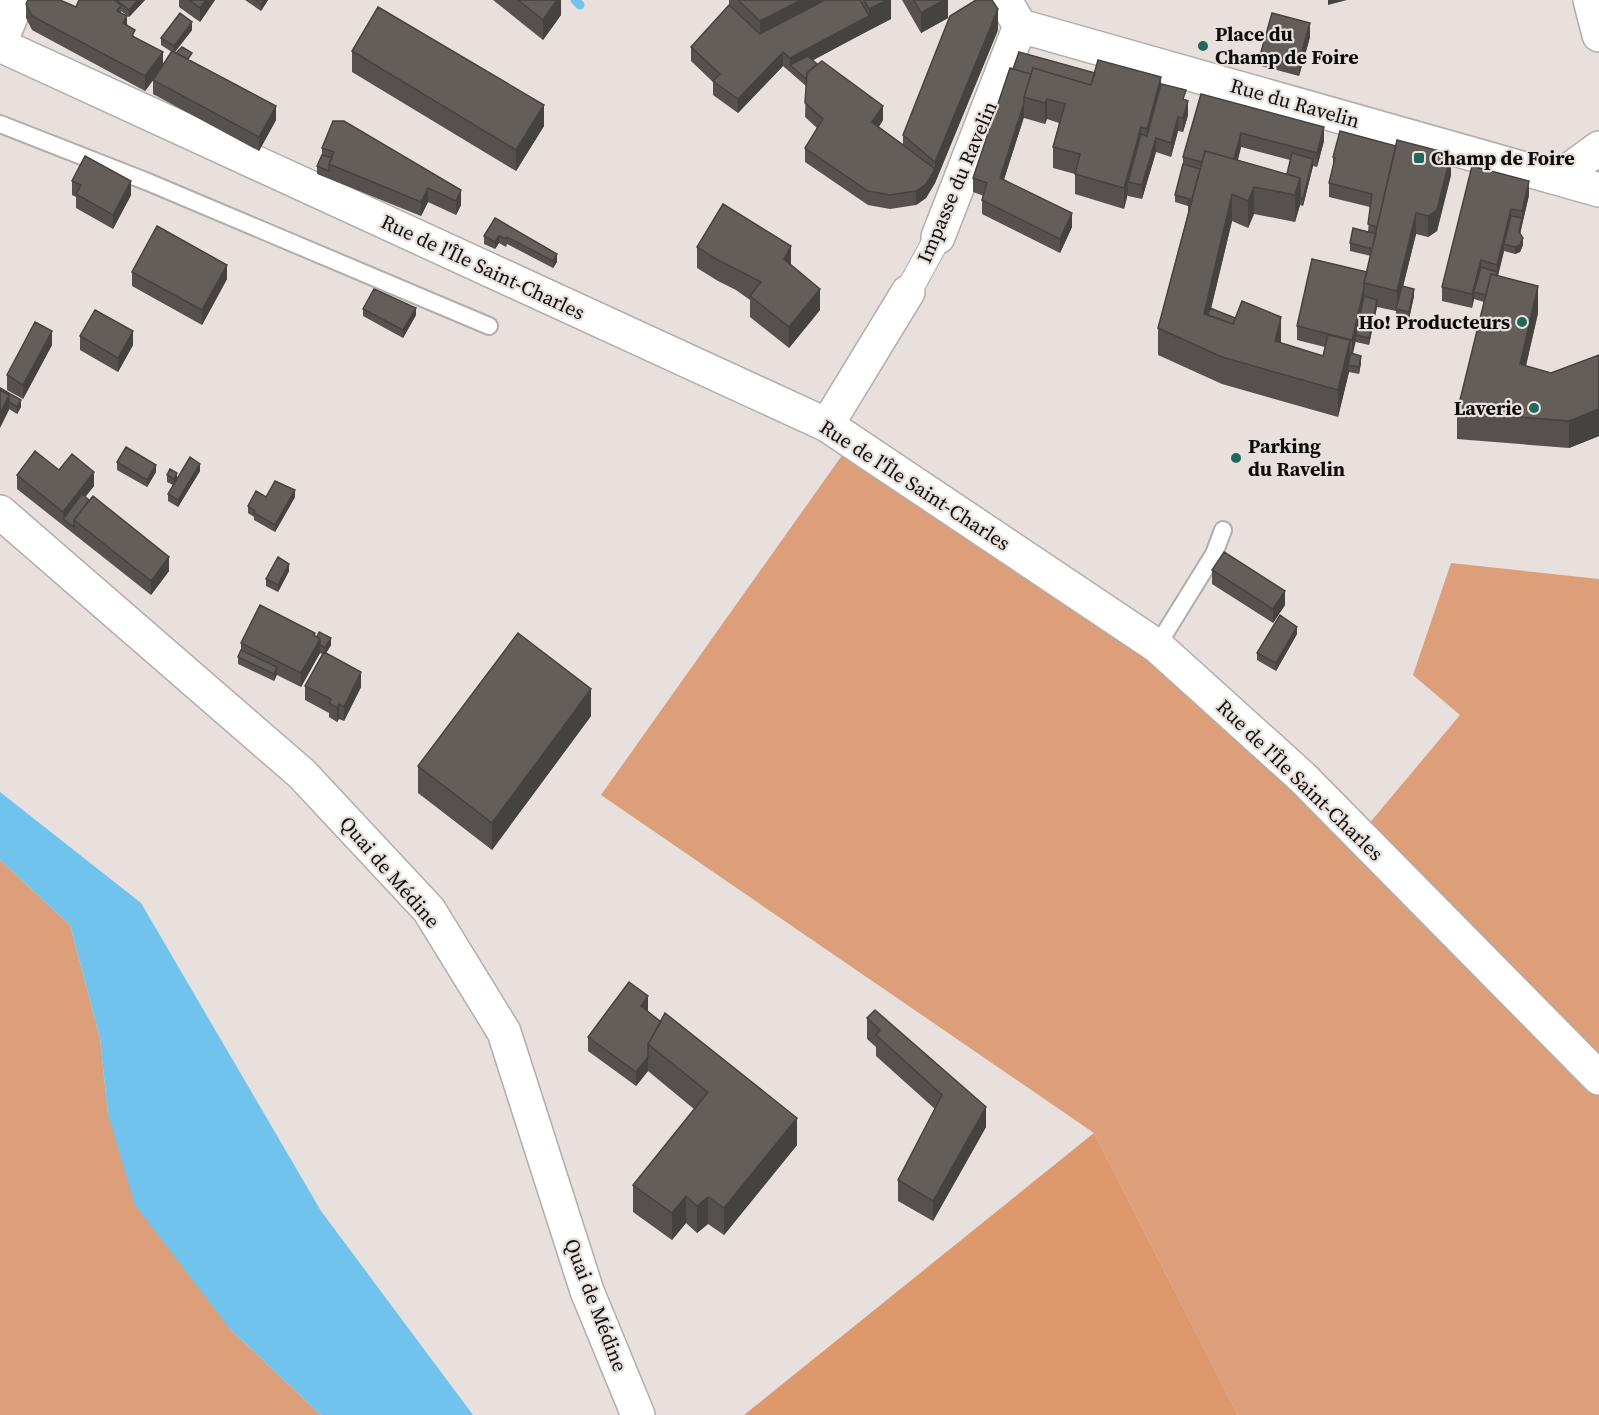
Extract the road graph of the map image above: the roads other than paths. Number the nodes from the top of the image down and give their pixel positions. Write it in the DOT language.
graph roads {
  1 [pos="18,0"];
  2 [pos="1590,0"];
  3 [pos="1012,13"];
  4 [pos="1599,34"];
  5 [pos="0,44"];
  6 [pos="0,124"];
  7 [pos="1599,148"];
  8 [pos="1558,178"];
  9 [pos="1599,190"];
  10 [pos="938,237"];
  11 [pos="908,292"];
  12 [pos="489,326"];
  13 [pos="827,425"];
  14 [pos="0,512"];
  15 [pos="1223,530"];
  16 [pos="1158,646"];
  17 [pos="1599,1078"];
  18 [pos="638,1415"];
  1 -- 5 [label="street"];
  2 -- 4 [label="street"];
  3 -- 8 [label="street, Rue du Ravelin"];
  3 -- 10 [label="street, Impasse du Ravelin"];
  5 -- 13 [label="street, Rue de l'Île Saint-Charles"];
  6 -- 12 [label="lane"];
  7 -- 8 [label="street"];
  8 -- 9 [label="street, Rue du Ravelin"];
  10 -- 11 [label="street, Impasse du Ravelin"];
  11 -- 13 [label="street, Impasse du Ravelin"];
  13 -- 16 [label="street, Rue de l'Île Saint-Charles"];
  14 -- 18 [label="street, Quai de Médine"];
  15 -- 16 [label="lane"];
  16 -- 17 [label="street, Rue de l'Île Saint-Charles"];
}
